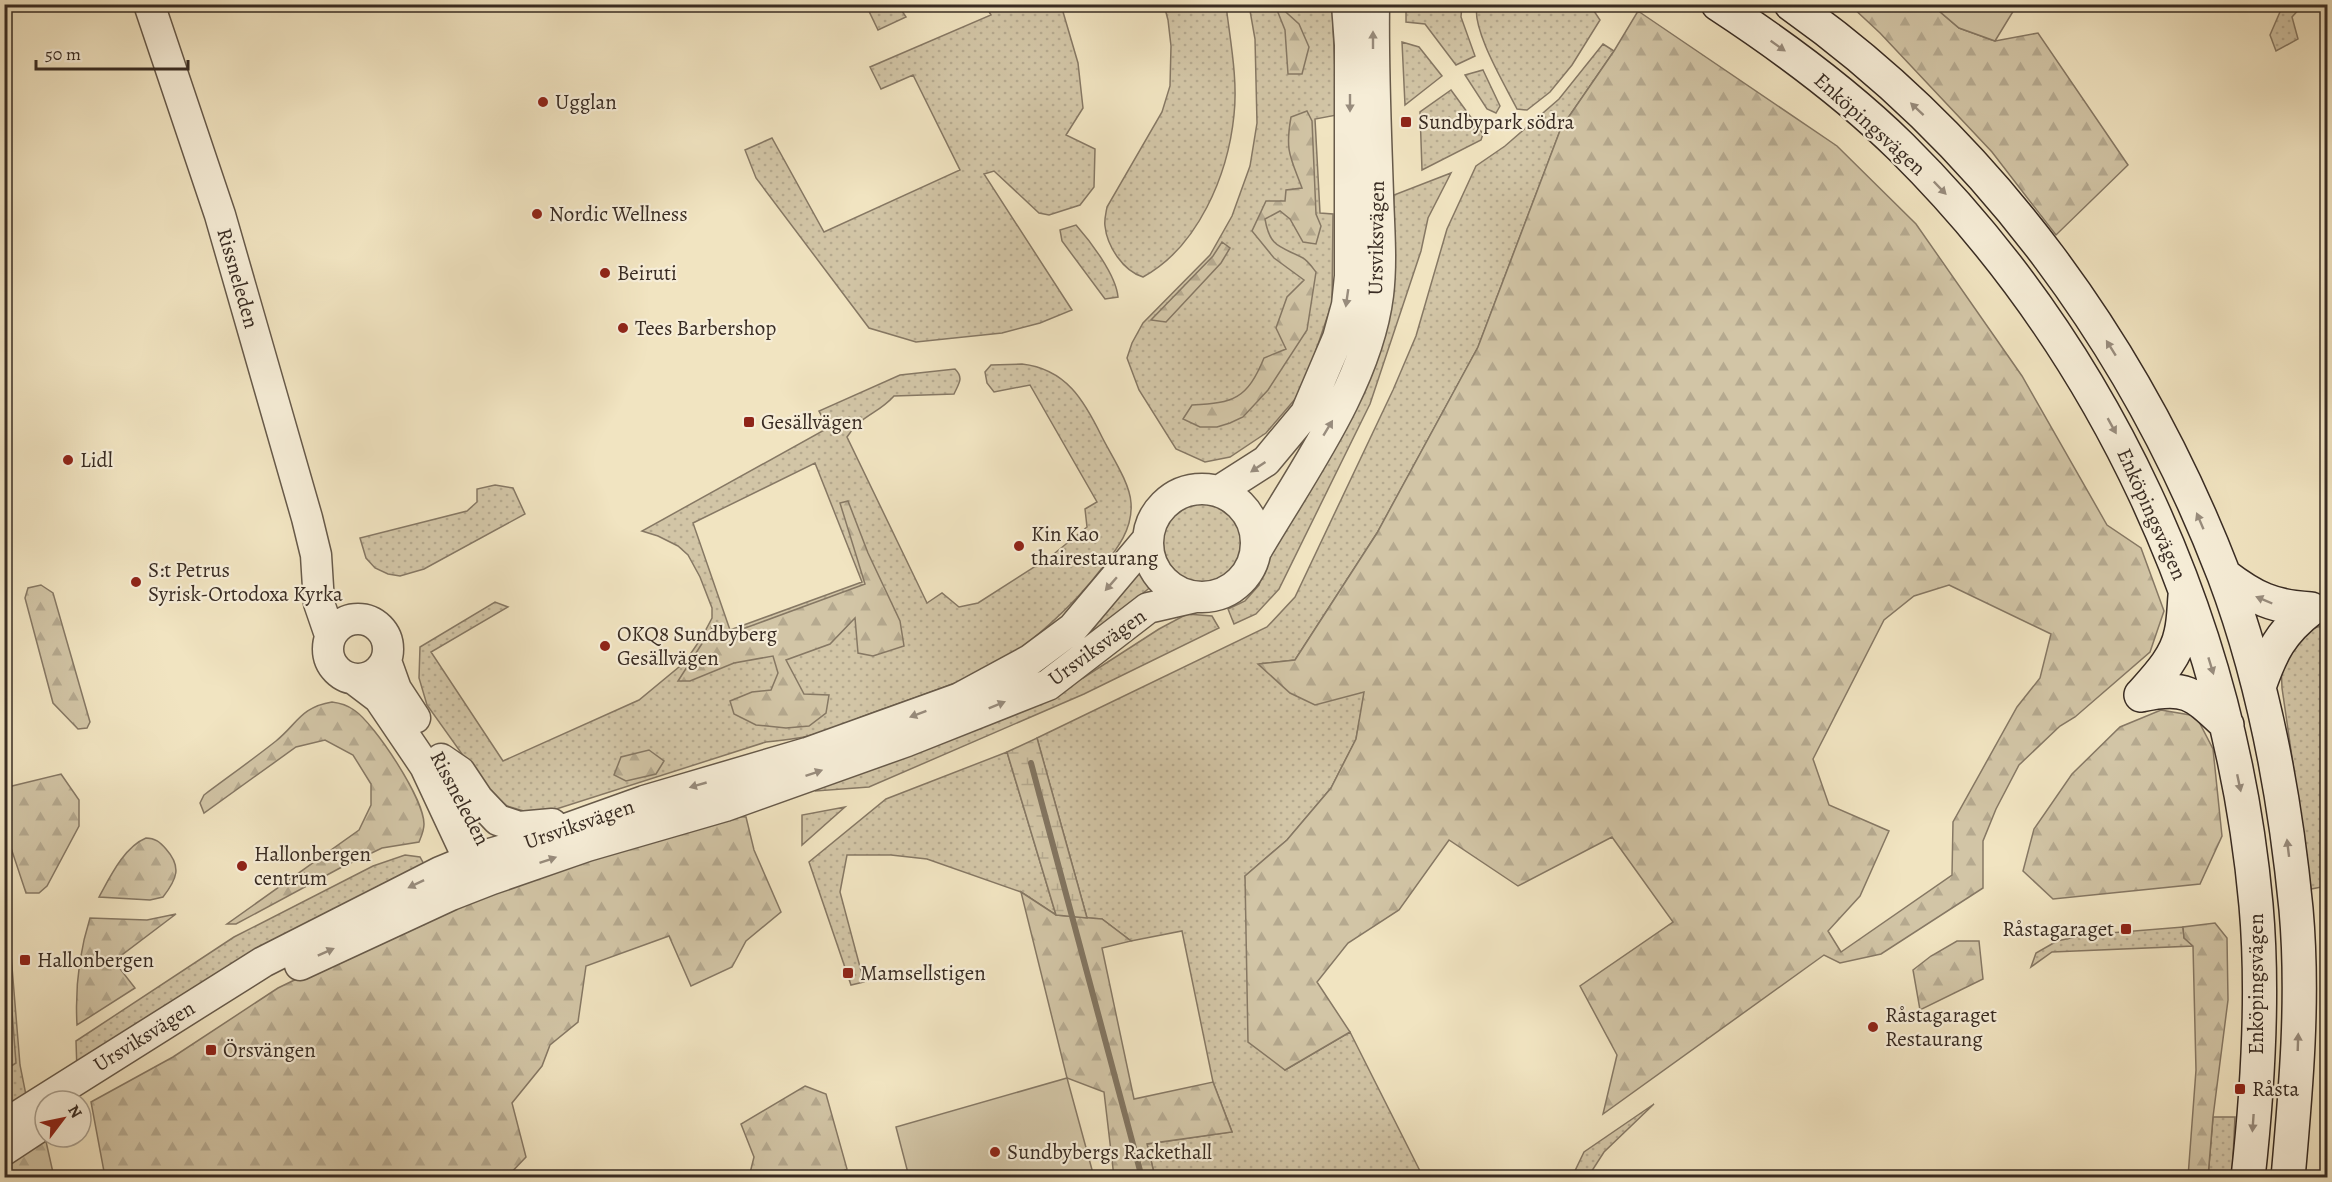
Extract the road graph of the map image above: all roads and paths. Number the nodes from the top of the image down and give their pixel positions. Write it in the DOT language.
graph roads {
  1 [pos="149,4"];
  2 [pos="1347,4"];
  3 [pos="1374,4"];
  4 [pos="1718,4"];
  5 [pos="1791,4"];
  6 [pos="1219,491"];
  7 [pos="1148,539"];
  8 [pos="1256,551"];
  9 [pos="316,555"];
  10 [pos="2224,575"];
  11 [pos="2186,591"];
  12 [pos="1196,597"];
  13 [pos="363,618"];
  14 [pos="330,635"];
  15 [pos="386,661"];
  16 [pos="354,679"];
  17 [pos="2259,687"];
  18 [pos="2227,725"];
  19 [pos="441,759"];
  20 [pos="645,801"];
  21 [pos="484,864"];
  22 [pos="93,1092"];
  23 [pos="4,1125"];
  24 [pos="33,1131"];
  25 [pos="4,1150"];
  26 [pos="2248,1178"];
  27 [pos="2288,1178"];
  1 -- 9 [label="street, Rissneleden"];
  2 -- 6 [label="street, Ursviksvägen, one-way"];
  8 -- 3 [label="street, Ursviksvägen, one-way"];
  4 -- 11 [label="main road, Enköpingsvägen, one-way"];
  10 -- 5 [label="main road, Enköpingsvägen, one-way"];
  6 -- 7 [label="street"];
  6 -- 8 [label="street"];
  7 -- 12 [label="street"];
  7 -- 20 [label="street, Ursviksvägen, one-way"];
  8 -- 12 [label="street"];
  9 -- 13 [label="street, Rissneleden"];
  9 -- 14 [label="street, Rissneleden"];
  10 -- 17 [label="main road, Enköpingsvägen"];
  17 -- 10 [label="main road, one-way"];
  11 -- 18 [label="main road, Enköpingsvägen, one-way"];
  11 -- 18 [label="main road"];
  21 -- 12 [label="street, Ursviksvägen, one-way"];
  13 -- 14 [label="street"];
  13 -- 15 [label="street"];
  14 -- 16 [label="street"];
  15 -- 16 [label="street"];
  15 -- 19 [label="street, Rissneleden"];
  16 -- 21 [label="street, Rissneleden"];
  27 -- 17 [label="main road, Enköpingsvägen, one-way"];
  18 -- 26 [label="main road, Enköpingsvägen, one-way"];
  19 -- 20 [label="street"];
  19 -- 21 [label="street, Rissneleden"];
  20 -- 21 [label="street, Ursviksvägen"];
  22 -- 21 [label="street, Ursviksvägen, one-way"];
  21 -- 23 [label="street, Ursviksvägen, one-way"];
  24 -- 25 [label="street"];
}
